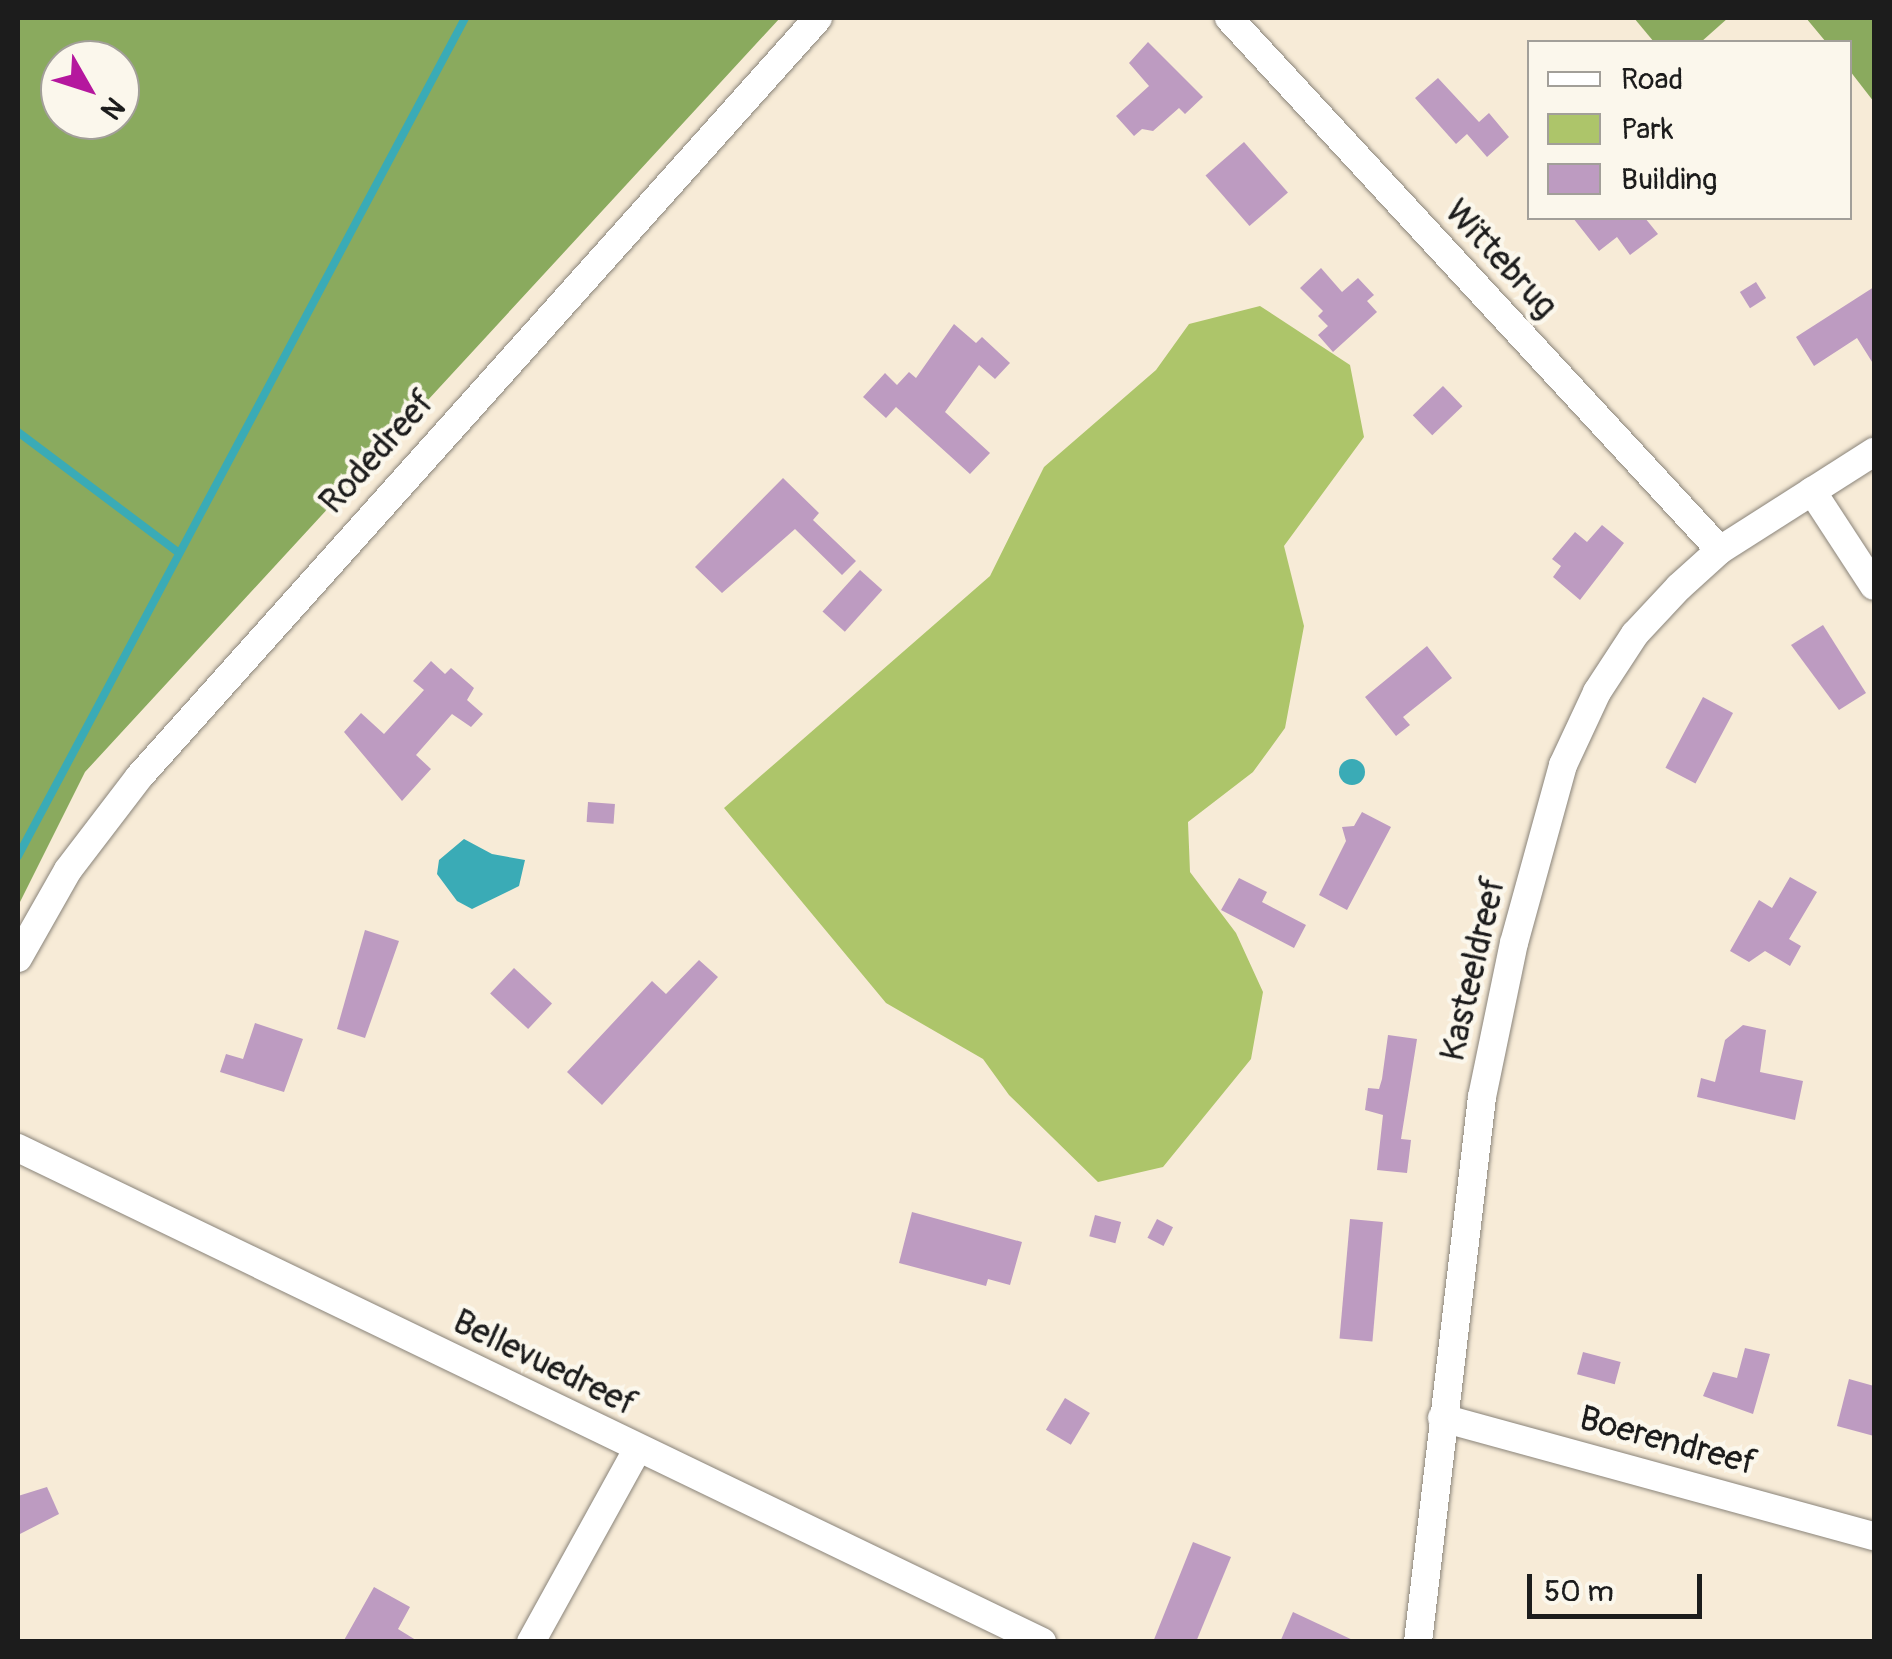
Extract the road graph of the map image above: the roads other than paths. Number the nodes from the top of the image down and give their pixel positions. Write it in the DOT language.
graph roads {
  1 [pos="818,18"];
  2 [pos="1229,18"];
  3 [pos="1874,452"];
  4 [pos="1812,491"];
  5 [pos="1720,550"];
  6 [pos="1874,586"];
  7 [pos="18,958"];
  8 [pos="18,1148"];
  9 [pos="1442,1418"];
  10 [pos="637,1450"];
  11 [pos="1874,1536"];
  12 [pos="531,1642"];
  13 [pos="1042,1642"];
  14 [pos="1418,1642"];
  1 -- 7 [label="street, Rodedreef"];
  2 -- 5 [label="street, Wittebrug"];
  3 -- 4 [label="street, Kasteeldreef"];
  4 -- 5 [label="street, Kasteeldreef"];
  4 -- 6 [label="street"];
  5 -- 9 [label="street, Kasteeldreef"];
  8 -- 10 [label="street, Bellevuedreef"];
  9 -- 11 [label="street, Boerendreef"];
  9 -- 14 [label="street, Kasteeldreef"];
  10 -- 12 [label="street"];
  10 -- 13 [label="street, Bellevuedreef"];
}
